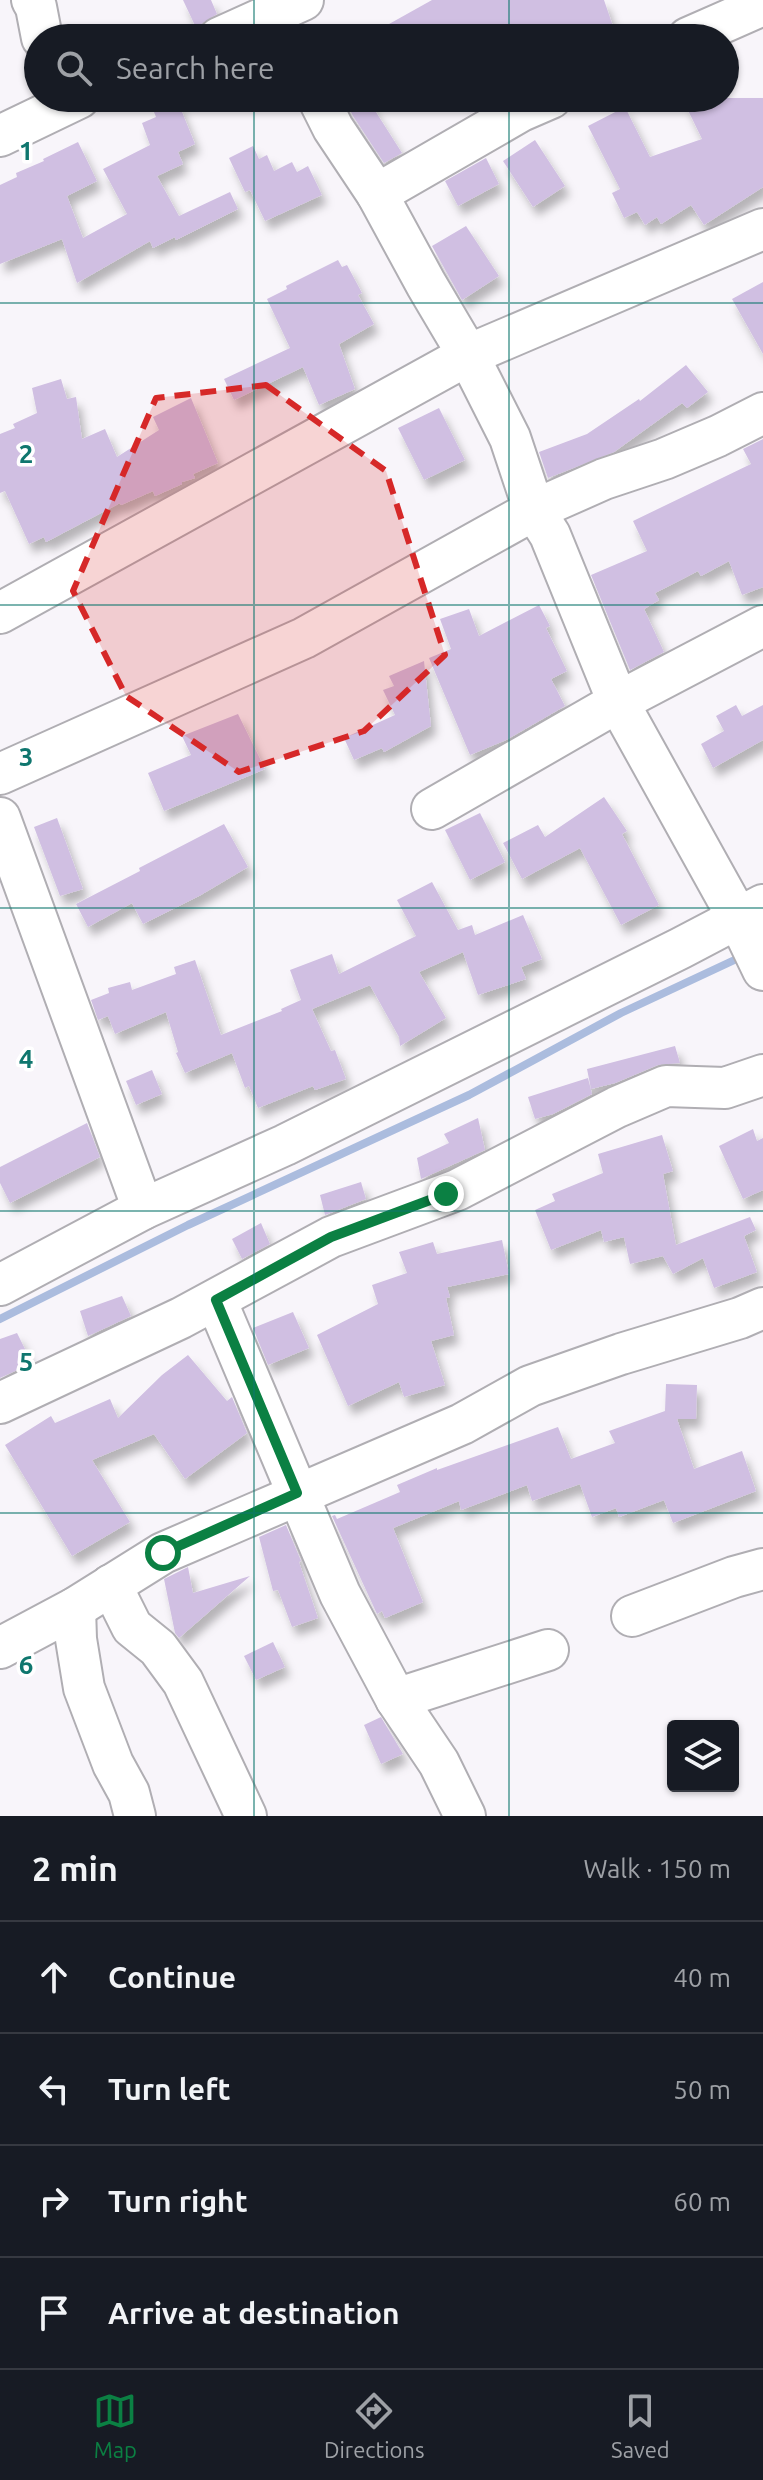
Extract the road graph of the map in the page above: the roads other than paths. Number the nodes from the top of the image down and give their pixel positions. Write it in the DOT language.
graph roads {
  1 [pos="32,0"];
  2 [pos="303,0"];
  3 [pos="763,5"];
  4 [pos="39,24"];
  5 [pos="278,24"];
  6 [pos="720,24"];
  7 [pos="44,112"];
  8 [pos="325,112"];
  9 [pos="519,112"];
  10 [pos="0,136"];
  11 [pos="377,194"];
  12 [pos="763,229"];
  13 [pos="468,355"];
  14 [pos="763,413"];
  15 [pos="534,510"];
  16 [pos="0,613"];
  17 [pos="763,626"];
  18 [pos="618,702"];
  19 [pos="0,774"];
  20 [pos="432,809"];
  21 [pos="0,818"];
  22 [pos="754,939"];
  23 [pos="763,1075"];
  24 [pos="143,1209"];
  25 [pos="0,1285"];
  26 [pos="216,1300"];
  27 [pos="763,1308"];
  28 [pos="0,1403"];
  29 [pos="297,1493"];
  30 [pos="763,1569"];
  31 [pos="111,1585"];
  32 [pos="75,1608"];
  33 [pos="632,1616"];
  34 [pos="0,1648"];
  35 [pos="548,1650"];
  36 [pos="396,1699"];
  37 [pos="135,1816"];
  38 [pos="246,1816"];
  39 [pos="465,1816"];
  1 -- 4 [label="street"];
  2 -- 5 [label="street"];
  3 -- 6 [label="street"];
  7 -- 10 [label="street"];
  8 -- 11 [label="street"];
  9 -- 11 [label="street"];
  11 -- 13 [label="street"];
  12 -- 13 [label="street"];
  13 -- 15 [label="street"];
  13 -- 16 [label="street"];
  14 -- 15 [label="street"];
  15 -- 18 [label="street"];
  15 -- 19 [label="street"];
  17 -- 18 [label="street"];
  18 -- 20 [label="street"];
  18 -- 22 [label="street"];
  21 -- 24 [label="street"];
  22 -- 24 [label="street"];
  23 -- 26 [label="street"];
  24 -- 25 [label="street"];
  26 -- 28 [label="street"];
  26 -- 29 [label="street"];
  27 -- 29 [label="street"];
  29 -- 31 [label="street"];
  29 -- 36 [label="street"];
  30 -- 33 [label="street"];
  31 -- 32 [label="street"];
  31 -- 38 [label="street"];
  32 -- 34 [label="street"];
  32 -- 37 [label="street"];
  35 -- 36 [label="street"];
  36 -- 39 [label="street"];
}
